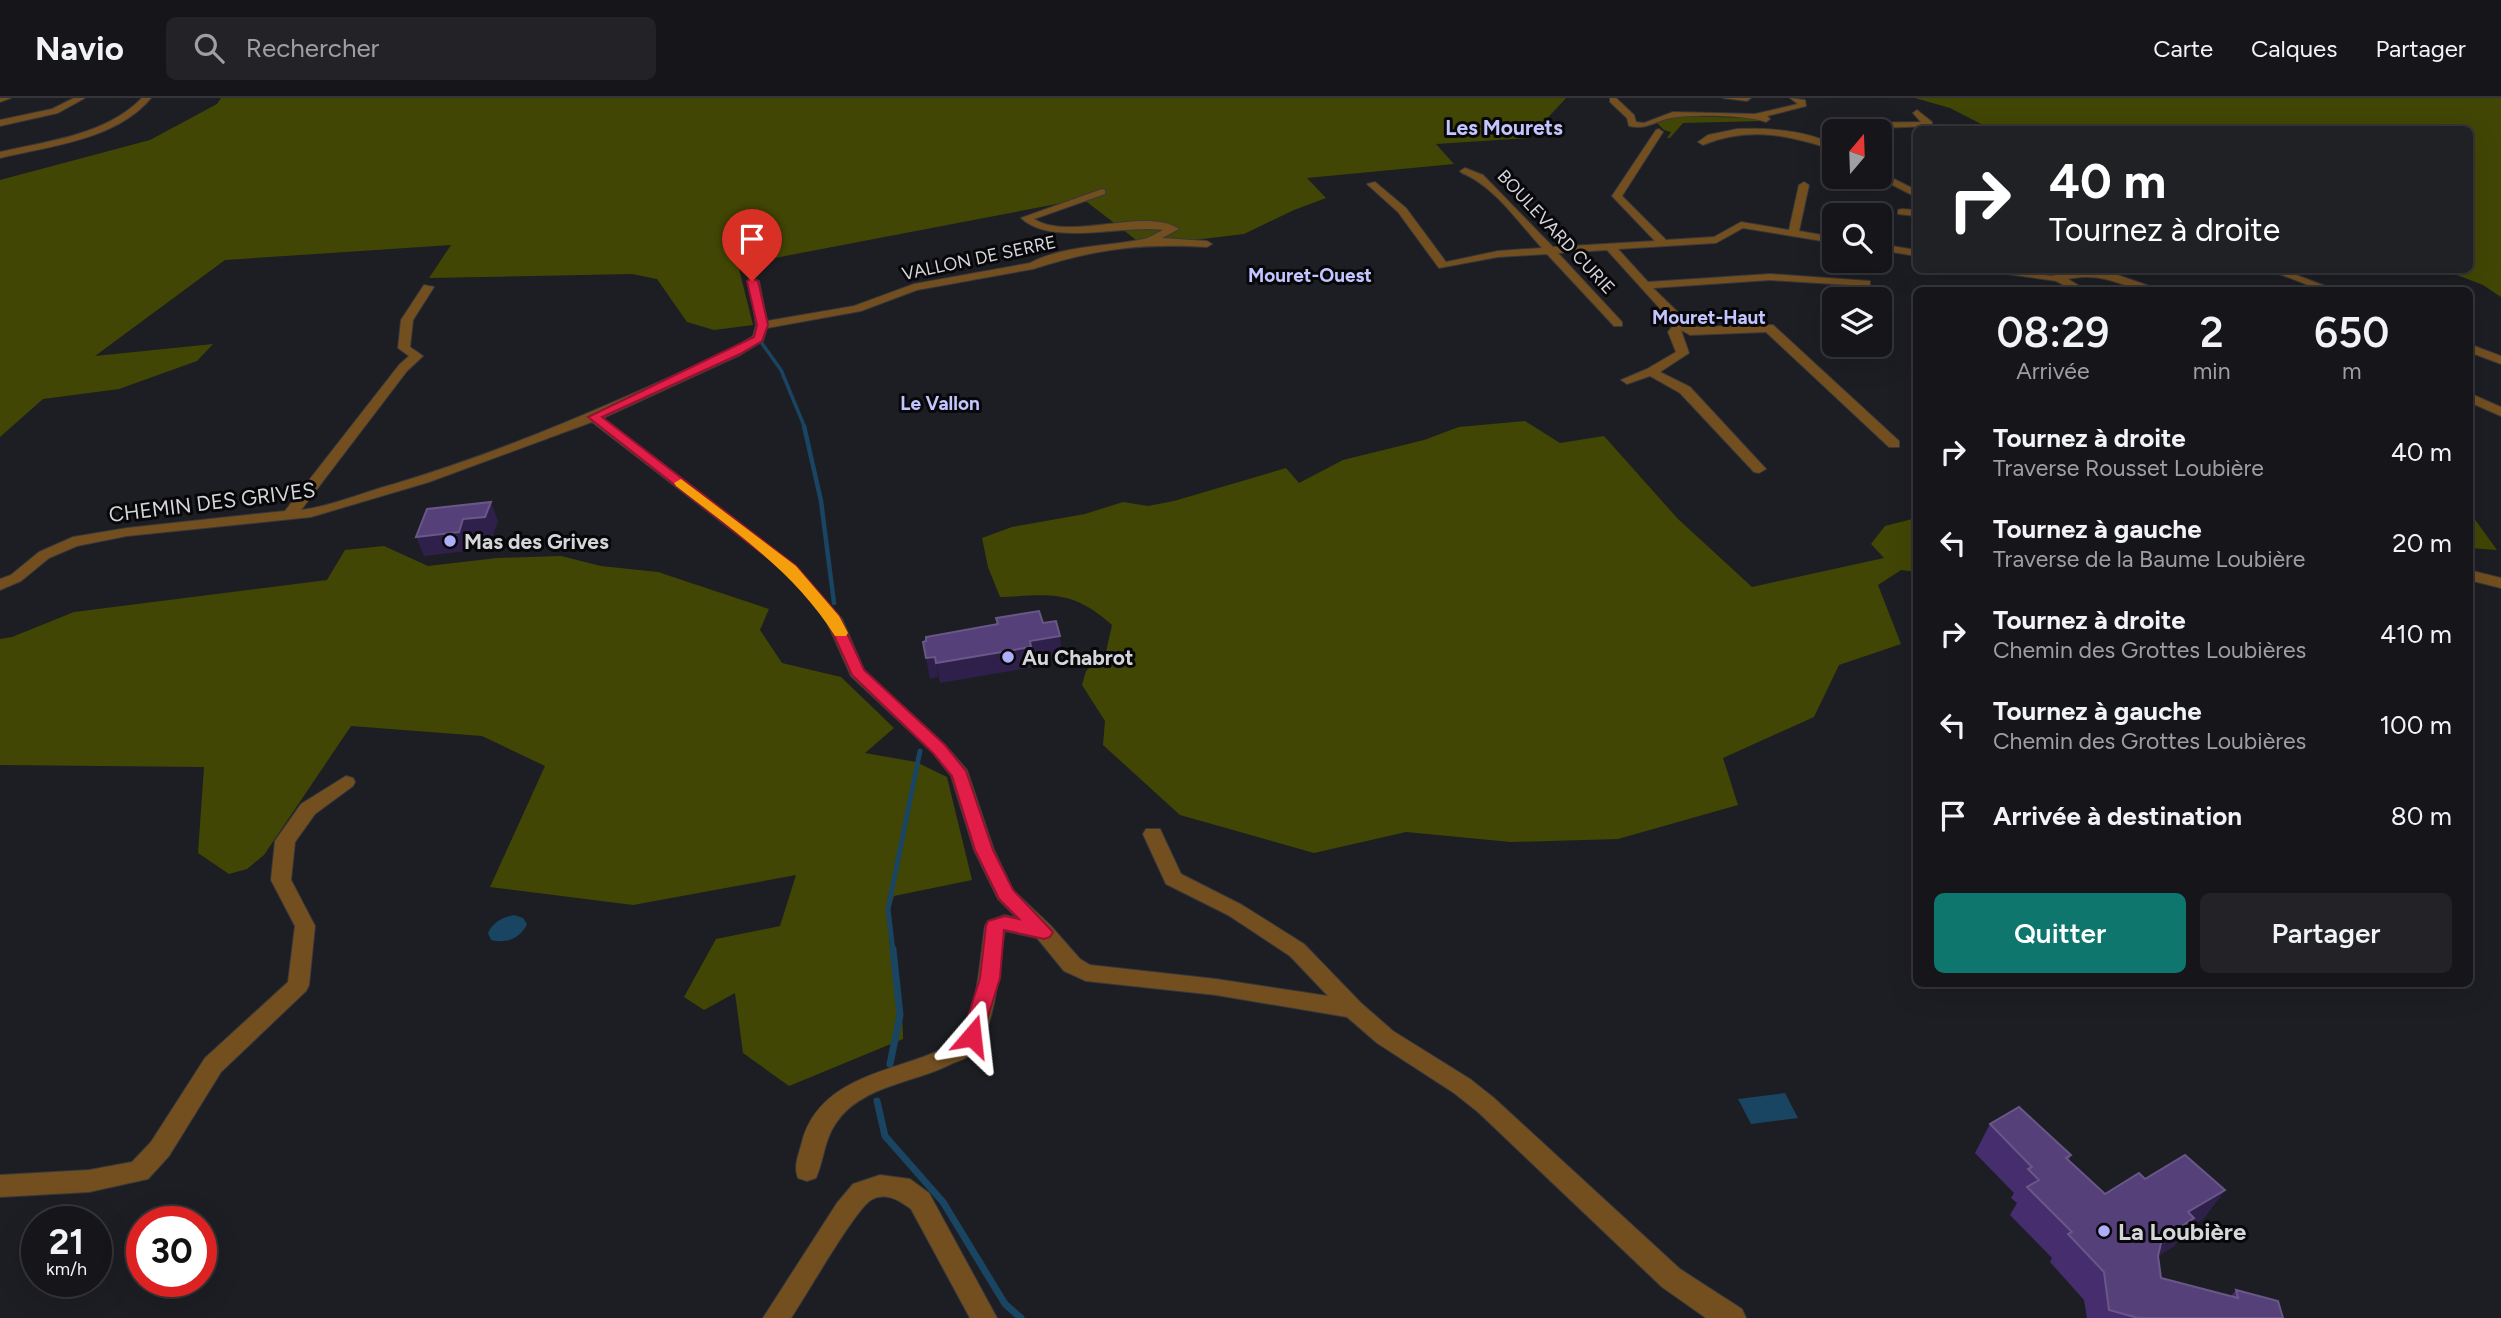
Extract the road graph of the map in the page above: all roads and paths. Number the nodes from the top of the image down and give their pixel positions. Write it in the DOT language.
graph roads {
  1 [pos="7,98"];
  2 [pos="81,98"];
  3 [pos="147,98"];
  4 [pos="1727,98"];
  5 [pos="1747,98"];
  6 [pos="1794,98"];
  7 [pos="0,99"];
  8 [pos="1613,100"];
  9 [pos="1917,113"];
  10 [pos="1760,117"];
  11 [pos="0,123"];
  12 [pos="1892,125"];
  13 [pos="1659,132"];
  14 [pos="1807,137"];
  15 [pos="1703,142"];
  16 [pos="1822,143"];
  17 [pos="0,154"];
  18 [pos="1465,171"];
  19 [pos="1892,181"];
  20 [pos="1372,184"];
  21 [pos="1804,185"];
  22 [pos="1102,192"];
  23 [pos="1913,192"];
  24 [pos="1902,212"];
  25 [pos="1913,214"];
  26 [pos="1793,233"];
  27 [pos="1822,238"];
  28 [pos="1663,243"];
  29 [pos="1123,244"];
  30 [pos="1207,244"];
  31 [pos="1610,247"];
  32 [pos="1892,249"];
  33 [pos="1552,251"];
  34 [pos="1913,252"];
  35 [pos="2020,273"];
  36 [pos="2080,273"];
  37 [pos="2108,273"];
  38 [pos="2282,273"];
  39 [pos="2060,279"];
  40 [pos="752,281"];
  41 [pos="1866,283"];
  42 [pos="1646,285"];
  43 [pos="428,287"];
  44 [pos="2075,287"];
  45 [pos="2147,287"];
  46 [pos="2322,287"];
  47 [pos="1618,324"];
  48 [pos="1680,324"];
  49 [pos="762,325"];
  50 [pos="2473,350"];
  51 [pos="2501,360"];
  52 [pos="1651,372"];
  53 [pos="1627,380"];
  54 [pos="2473,399"];
  55 [pos="2501,412"];
  56 [pos="594,417"];
  57 [pos="1894,444"];
  58 [pos="1759,469"];
  59 [pos="288,517"];
  60 [pos="2473,576"];
  61 [pos="2501,583"];
  62 [pos="0,585"];
  63 [pos="346,782"];
  64 [pos="1153,834"];
  65 [pos="1044,932"];
  66 [pos="1353,1009"];
  67 [pos="807,1170"];
  68 [pos="0,1186"];
  69 [pos="776,1318"];
  70 [pos="984,1318"];
  71 [pos="1733,1318"];
  1 -- 7 [label="street"];
  2 -- 11 [label="street"];
  3 -- 17 [label="street"];
  4 -- 5 [label="street"];
  6 -- 10 [label="street"];
  8 -- 10 [label="street"];
  9 -- 12 [label="street"];
  10 -- 14 [label="street"];
  13 -- 28 [label="street"];
  14 -- 15 [label="street"];
  14 -- 16 [label="street"];
  18 -- 33 [label="street, BOULEVARD CURIE"];
  19 -- 23 [label="street"];
  20 -- 33 [label="street"];
  21 -- 26 [label="street"];
  22 -- 29 [label="street"];
  24 -- 25 [label="street"];
  26 -- 27 [label="street"];
  26 -- 28 [label="street"];
  28 -- 31 [label="street"];
  29 -- 30 [label="street, VALLON DE SERRE"];
  29 -- 49 [label="street, VALLON DE SERRE"];
  31 -- 33 [label="street"];
  31 -- 42 [label="street"];
  32 -- 34 [label="street"];
  33 -- 47 [label="street, BOULEVARD CURIE"];
  35 -- 39 [label="street"];
  36 -- 39 [label="street"];
  37 -- 45 [label="street"];
  38 -- 46 [label="street"];
  39 -- 44 [label="street"];
  40 -- 49 [label="street"];
  41 -- 42 [label="street"];
  42 -- 48 [label="street"];
  43 -- 59 [label="street"];
  48 -- 52 [label="street"];
  48 -- 57 [label="street"];
  49 -- 56 [label="street, CHEMIN DES GRIVES"];
  50 -- 51 [label="street"];
  52 -- 53 [label="street"];
  52 -- 58 [label="street"];
  54 -- 55 [label="street"];
  56 -- 59 [label="street, CHEMIN DES GRIVES"];
  56 -- 65 [label="street"];
  59 -- 62 [label="street, CHEMIN DES GRIVES"];
  60 -- 61 [label="street"];
  63 -- 68 [label="street"];
  64 -- 66 [label="street"];
  65 -- 66 [label="street"];
  65 -- 67 [label="street"];
  66 -- 71 [label="street"];
  69 -- 70 [label="street"];
}
